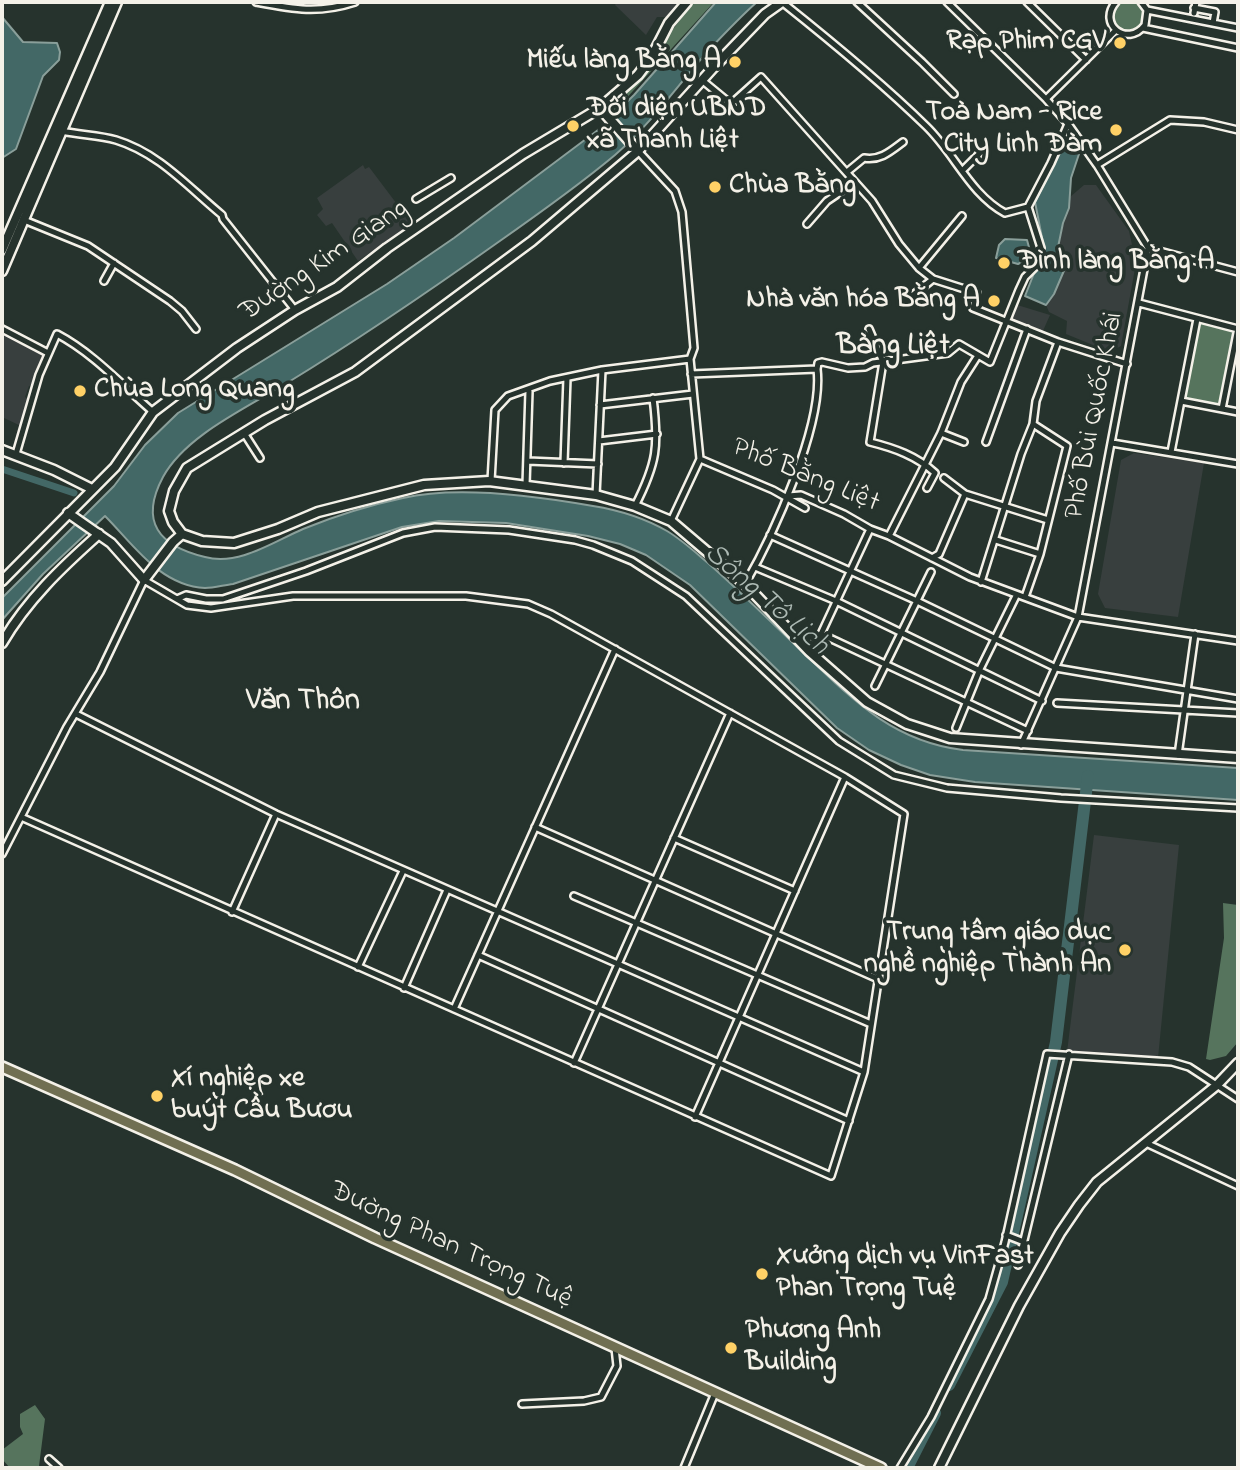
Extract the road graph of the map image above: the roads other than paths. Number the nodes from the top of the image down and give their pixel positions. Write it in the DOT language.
graph roads {
  1 [pos="110,2"];
  2 [pos="117,2"];
  3 [pos="256,2"];
  4 [pos="355,2"];
  5 [pos="687,2"];
  6 [pos="782,2"];
  7 [pos="857,2"];
  8 [pos="947,2"];
  9 [pos="1027,2"];
  10 [pos="1116,2"];
  11 [pos="1141,2"];
  12 [pos="291,5"];
  13 [pos="1195,8"];
  14 [pos="1147,10"];
  15 [pos="1213,23"];
  16 [pos="1143,28"];
  17 [pos="1238,28"];
  18 [pos="1116,30"];
  19 [pos="1238,48"];
  20 [pos="1086,60"];
  21 [pos="703,81"];
  22 [pos="954,94"];
  23 [pos="1046,99"];
  24 [pos="602,110"];
  25 [pos="1068,124"];
  26 [pos="1238,130"];
  27 [pos="62,131"];
  28 [pos="903,142"];
  29 [pos="638,149"];
  30 [pos="981,152"];
  31 [pos="1097,164"];
  32 [pos="963,170"];
  33 [pos="847,172"];
  34 [pos="451,178"];
  35 [pos="855,182"];
  36 [pos="416,199"];
  37 [pos="1028,207"];
  38 [pos="962,216"];
  39 [pos="23,220"];
  40 [pos="807,224"];
  41 [pos="1148,248"];
  42 [pos="2,250"];
  43 [pos="114,262"];
  44 [pos="919,268"];
  45 [pos="2,271"];
  46 [pos="1238,272"];
  47 [pos="933,279"];
  48 [pos="104,281"];
  49 [pos="906,299"];
  50 [pos="1139,303"];
  51 [pos="295,310"];
  52 [pos="1197,319"];
  53 [pos="1008,321"];
  54 [pos="2,329"];
  55 [pos="195,329"];
  56 [pos="869,329"];
  57 [pos="1027,329"];
  58 [pos="1238,329"];
  59 [pos="1058,342"];
  60 [pos="48,353"];
  61 [pos="977,356"];
  62 [pos="690,359"];
  63 [pos="883,362"];
  64 [pos="1127,364"];
  65 [pos="817,369"];
  66 [pos="602,370"];
  67 [pos="691,374"];
  68 [pos="567,378"];
  69 [pos="529,391"];
  70 [pos="693,394"];
  71 [pos="653,398"];
  72 [pos="1181,401"];
  73 [pos="600,404"];
  74 [pos="1222,409"];
  75 [pos="153,412"];
  76 [pos="1238,412"];
  77 [pos="1034,424"];
  78 [pos="244,433"];
  79 [pos="941,433"];
  80 [pos="657,434"];
  81 [pos="599,441"];
  82 [pos="964,442"];
  83 [pos="986,442"];
  84 [pos="1112,443"];
  85 [pos="2,450"];
  86 [pos="1171,452"];
  87 [pos="16,454"];
  88 [pos="260,458"];
  89 [pos="700,459"];
  90 [pos="528,461"];
  91 [pos="564,463"];
  92 [pos="598,464"];
  93 [pos="925,464"];
  94 [pos="1238,464"];
  95 [pos="944,478"];
  96 [pos="491,481"];
  97 [pos="526,485"];
  98 [pos="927,488"];
  99 [pos="92,489"];
  100 [pos="965,494"];
  101 [pos="596,495"];
  102 [pos="788,496"];
  103 [pos="635,506"];
  104 [pos="805,508"];
  105 [pos="1004,508"];
  106 [pos="68,513"];
  107 [pos="1048,520"];
  108 [pos="671,521"];
  109 [pos="870,529"];
  110 [pos="97,533"];
  111 [pos="183,534"];
  112 [pos="770,535"];
  113 [pos="889,536"];
  114 [pos="996,540"];
  115 [pos="1040,554"];
  116 [pos="932,558"];
  117 [pos="755,567"];
  118 [pos="850,570"];
  119 [pos="931,572"];
  120 [pos="147,576"];
  121 [pos="2,581"];
  122 [pos="981,582"];
  123 [pos="745,584"];
  124 [pos="1016,596"];
  125 [pos="1025,597"];
  126 [pos="177,599"];
  127 [pos="836,601"];
  128 [pos="917,601"];
  129 [pos="1078,617"];
  130 [pos="902,632"];
  131 [pos="821,634"];
  132 [pos="1195,634"];
  133 [pos="996,640"];
  134 [pos="1238,640"];
  135 [pos="2,643"];
  136 [pos="615,649"];
  137 [pos="808,650"];
  138 [pos="887,664"];
  139 [pos="1056,668"];
  140 [pos="980,669"];
  141 [pos="875,686"];
  142 [pos="1187,691"];
  143 [pos="1238,699"];
  144 [pos="1042,701"];
  145 [pos="965,702"];
  146 [pos="1057,703"];
  147 [pos="1185,709"];
  148 [pos="76,713"];
  149 [pos="730,713"];
  150 [pos="1238,713"];
  151 [pos="956,728"];
  152 [pos="1028,731"];
  153 [pos="1021,744"];
  154 [pos="1178,755"];
  155 [pos="1238,758"];
  156 [pos="845,777"];
  157 [pos="1238,808"];
  158 [pos="276,814"];
  159 [pos="22,817"];
  160 [pos="535,827"];
  161 [pos="674,838"];
  162 [pos="2,854"];
  163 [pos="401,870"];
  164 [pos="655,881"];
  165 [pos="447,890"];
  166 [pos="795,891"];
  167 [pos="574,896"];
  168 [pos="497,911"];
  169 [pos="232,912"];
  170 [pos="637,923"];
  171 [pos="776,934"];
  172 [pos="478,956"];
  173 [pos="618,965"];
  174 [pos="358,967"];
  175 [pos="757,976"];
  176 [pos="878,979"];
  177 [pos="404,988"];
  178 [pos="599,1008"];
  179 [pos="454,1009"];
  180 [pos="739,1018"];
  181 [pos="871,1024"];
  182 [pos="1069,1054"];
  183 [pos="720,1061"];
  184 [pos="574,1063"];
  185 [pos="1238,1063"];
  186 [pos="2,1067"];
  187 [pos="864,1072"];
  188 [pos="1217,1085"];
  189 [pos="1238,1099"];
  190 [pos="695,1117"];
  191 [pos="849,1121"];
  192 [pos="1145,1142"];
  193 [pos="1238,1186"];
  194 [pos="1010,1237"];
  195 [pos="1024,1242"];
  196 [pos="1018,1265"];
  197 [pos="615,1348"];
  198 [pos="715,1393"];
  199 [pos="522,1404"];
  200 [pos="49,1460"];
  201 [pos="60,1468"];
  202 [pos="684,1468"];
  203 [pos="881,1468"];
  204 [pos="900,1468"];
  205 [pos="939,1468"];
  1 -- 42 [label="street"];
  2 -- 27 [label="street"];
  3 -- 12 [label="street"];
  4 -- 12 [label="street"];
  5 -- 24 [label="street, Đường Kim Giang"];
  6 -- 21 [label="street"];
  6 -- 32 [label="street"];
  7 -- 22 [label="street"];
  8 -- 23 [label="street"];
  9 -- 20 [label="street"];
  10 -- 18 [label="street"];
  11 -- 14 [label="street"];
  13 -- 15 [label="street"];
  14 -- 15 [label="street"];
  14 -- 16 [label="street"];
  15 -- 17 [label="street"];
  16 -- 18 [label="street"];
  16 -- 19 [label="street"];
  18 -- 20 [label="street"];
  20 -- 23 [label="street"];
  21 -- 29 [label="street"];
  21 -- 33 [label="street"];
  23 -- 25 [label="street"];
  24 -- 29 [label="street"];
  24 -- 51 [label="street, Đường Kim Giang"];
  25 -- 31 [label="street"];
  25 -- 37 [label="street"];
  26 -- 31 [label="street"];
  27 -- 39 [label="street"];
  27 -- 51 [label="street"];
  28 -- 33 [label="street"];
  29 -- 62 [label="street, Phố Bằng Liệt"];
  29 -- 78 [label="street"];
  30 -- 32 [label="street"];
  31 -- 41 [label="street"];
  32 -- 37 [label="street"];
  33 -- 35 [label="street"];
  34 -- 36 [label="street"];
  35 -- 40 [label="street"];
  35 -- 44 [label="street"];
  37 -- 53 [label="street"];
  38 -- 44 [label="street"];
  39 -- 43 [label="street"];
  39 -- 45 [label="street"];
  41 -- 46 [label="street"];
  41 -- 50 [label="street, Phố Bùi Quốc Khái"];
  43 -- 48 [label="street"];
  43 -- 55 [label="street"];
  44 -- 47 [label="street"];
  47 -- 49 [label="street"];
  47 -- 53 [label="street"];
  50 -- 52 [label="street"];
  50 -- 64 [label="street, Phố Bùi Quốc Khái"];
  51 -- 75 [label="street, Đường Kim Giang"];
  52 -- 58 [label="street"];
  52 -- 72 [label="street"];
  53 -- 57 [label="street"];
  53 -- 61 [label="street"];
  54 -- 60 [label="street"];
  56 -- 63 [label="street"];
  57 -- 59 [label="street"];
  57 -- 83 [label="street"];
  58 -- 74 [label="street"];
  59 -- 64 [label="street"];
  59 -- 77 [label="street"];
  60 -- 75 [label="street"];
  60 -- 87 [label="street"];
  61 -- 63 [label="street"];
  61 -- 79 [label="street"];
  62 -- 66 [label="street"];
  62 -- 67 [label="street, Phố Bằng Liệt"];
  63 -- 65 [label="street"];
  63 -- 93 [label="street"];
  64 -- 84 [label="street, Phố Bùi Quốc Khái"];
  65 -- 67 [label="street"];
  65 -- 102 [label="street"];
  66 -- 68 [label="street"];
  66 -- 73 [label="street"];
  67 -- 70 [label="street, Phố Bằng Liệt"];
  68 -- 69 [label="street"];
  68 -- 91 [label="street"];
  69 -- 90 [label="street"];
  69 -- 96 [label="street"];
  70 -- 71 [label="street"];
  70 -- 89 [label="street, Phố Bằng Liệt"];
  71 -- 73 [label="street"];
  71 -- 80 [label="street"];
  72 -- 74 [label="street"];
  72 -- 86 [label="street"];
  73 -- 81 [label="street"];
  74 -- 76 [label="street"];
  75 -- 99 [label="street, Đường Kim Giang"];
  77 -- 105 [label="street"];
  77 -- 107 [label="street"];
  78 -- 88 [label="street"];
  78 -- 111 [label="street"];
  79 -- 82 [label="street"];
  79 -- 93 [label="street"];
  80 -- 81 [label="street"];
  80 -- 103 [label="street"];
  81 -- 92 [label="street"];
  84 -- 86 [label="street"];
  84 -- 129 [label="street, Phố Bùi Quốc Khái"];
  85 -- 87 [label="street"];
  86 -- 94 [label="street"];
  87 -- 99 [label="street"];
  89 -- 102 [label="street, Phố Bằng Liệt"];
  89 -- 108 [label="street"];
  90 -- 91 [label="street"];
  90 -- 97 [label="street"];
  91 -- 92 [label="street"];
  92 -- 101 [label="street"];
  93 -- 98 [label="street"];
  93 -- 113 [label="street"];
  95 -- 100 [label="street"];
  96 -- 97 [label="street"];
  96 -- 111 [label="street"];
  97 -- 101 [label="street"];
  99 -- 106 [label="street, Đường Kim Giang"];
  100 -- 105 [label="street"];
  100 -- 116 [label="street"];
  101 -- 103 [label="street"];
  102 -- 104 [label="street"];
  102 -- 109 [label="street, Phố Bằng Liệt"];
  102 -- 112 [label="street"];
  103 -- 108 [label="street"];
  105 -- 107 [label="street"];
  105 -- 114 [label="street"];
  106 -- 110 [label="street"];
  106 -- 121 [label="street, Đường Kim Giang"];
  107 -- 115 [label="street"];
  108 -- 123 [label="street"];
  109 -- 113 [label="street, Phố Bằng Liệt"];
  109 -- 118 [label="street"];
  110 -- 120 [label="street"];
  110 -- 135 [label="street"];
  111 -- 120 [label="street"];
  112 -- 117 [label="street"];
  112 -- 118 [label="street"];
  113 -- 116 [label="street, Phố Bằng Liệt"];
  114 -- 115 [label="street"];
  114 -- 122 [label="street"];
  115 -- 125 [label="street"];
  116 -- 122 [label="street, Phố Bằng Liệt"];
  117 -- 123 [label="street"];
  117 -- 127 [label="street"];
  118 -- 127 [label="street"];
  118 -- 128 [label="street"];
  119 -- 128 [label="street"];
  120 -- 126 [label="street"];
  120 -- 148 [label="street"];
  122 -- 124 [label="street, Phố Bằng Liệt"];
  123 -- 137 [label="street"];
  124 -- 125 [label="street, Phố Bằng Liệt"];
  124 -- 133 [label="street"];
  125 -- 129 [label="street, Phố Bằng Liệt"];
  126 -- 136 [label="street"];
  126 -- 157 [label="street"];
  127 -- 130 [label="street"];
  127 -- 131 [label="street"];
  128 -- 130 [label="street"];
  128 -- 133 [label="street"];
  129 -- 132 [label="street, Phố Bằng Liệt"];
  129 -- 139 [label="street, Phố Bùi Quốc Khái"];
  130 -- 138 [label="street"];
  130 -- 140 [label="street"];
  131 -- 137 [label="street"];
  131 -- 138 [label="street"];
  132 -- 134 [label="street, Phố Bằng Liệt"];
  132 -- 142 [label="street"];
  133 -- 139 [label="street"];
  133 -- 140 [label="street"];
  136 -- 149 [label="street"];
  136 -- 160 [label="street"];
  137 -- 153 [label="street"];
  138 -- 141 [label="street"];
  138 -- 145 [label="street"];
  139 -- 142 [label="street"];
  139 -- 144 [label="street, Phố Bùi Quốc Khái"];
  140 -- 144 [label="street"];
  140 -- 145 [label="street"];
  142 -- 143 [label="street"];
  142 -- 147 [label="street"];
  144 -- 152 [label="street, Phố Bùi Quốc Khái"];
  145 -- 151 [label="street"];
  145 -- 152 [label="street"];
  146 -- 147 [label="street"];
  147 -- 150 [label="street"];
  147 -- 154 [label="street"];
  148 -- 158 [label="street"];
  148 -- 159 [label="street"];
  149 -- 156 [label="street"];
  149 -- 161 [label="street"];
  152 -- 153 [label="street, Phố Bùi Quốc Khái"];
  153 -- 154 [label="street"];
  154 -- 155 [label="street"];
  156 -- 166 [label="street"];
  156 -- 176 [label="street"];
  158 -- 163 [label="street"];
  158 -- 169 [label="street"];
  159 -- 162 [label="street"];
  159 -- 169 [label="street"];
  160 -- 164 [label="street"];
  160 -- 168 [label="street"];
  161 -- 164 [label="street"];
  161 -- 166 [label="street"];
  163 -- 165 [label="street"];
  163 -- 174 [label="street"];
  164 -- 170 [label="street"];
  164 -- 171 [label="street"];
  165 -- 168 [label="street"];
  165 -- 177 [label="street"];
  166 -- 171 [label="street"];
  167 -- 170 [label="street"];
  168 -- 172 [label="street"];
  168 -- 173 [label="street"];
  169 -- 174 [label="street"];
  170 -- 173 [label="street"];
  170 -- 175 [label="street"];
  171 -- 175 [label="street"];
  171 -- 176 [label="street"];
  172 -- 178 [label="street"];
  172 -- 179 [label="street"];
  173 -- 178 [label="street"];
  173 -- 180 [label="street"];
  174 -- 177 [label="street"];
  175 -- 180 [label="street"];
  175 -- 181 [label="street"];
  176 -- 181 [label="street"];
  177 -- 179 [label="street"];
  178 -- 183 [label="street"];
  178 -- 184 [label="street"];
  179 -- 184 [label="street"];
  180 -- 183 [label="street"];
  180 -- 187 [label="street"];
  181 -- 187 [label="street"];
  182 -- 188 [label="street"];
  182 -- 194 [label="street"];
  182 -- 195 [label="street"];
  183 -- 190 [label="street"];
  183 -- 191 [label="street"];
  184 -- 190 [label="street"];
  185 -- 188 [label="street"];
  186 -- 197 [label="main road, Đường Phan Trọng Tuệ"];
  187 -- 191 [label="street"];
  188 -- 189 [label="street"];
  188 -- 192 [label="street"];
  190 -- 191 [label="street"];
  192 -- 193 [label="street"];
  192 -- 205 [label="street"];
  194 -- 195 [label="street"];
  194 -- 204 [label="street"];
  195 -- 196 [label="street"];
  197 -- 198 [label="main road, Đường Phan Trọng Tuệ"];
  197 -- 199 [label="street"];
  198 -- 202 [label="street"];
  198 -- 203 [label="main road, Đường Phan Trọng Tuệ"];
  200 -- 201 [label="street"];
}
